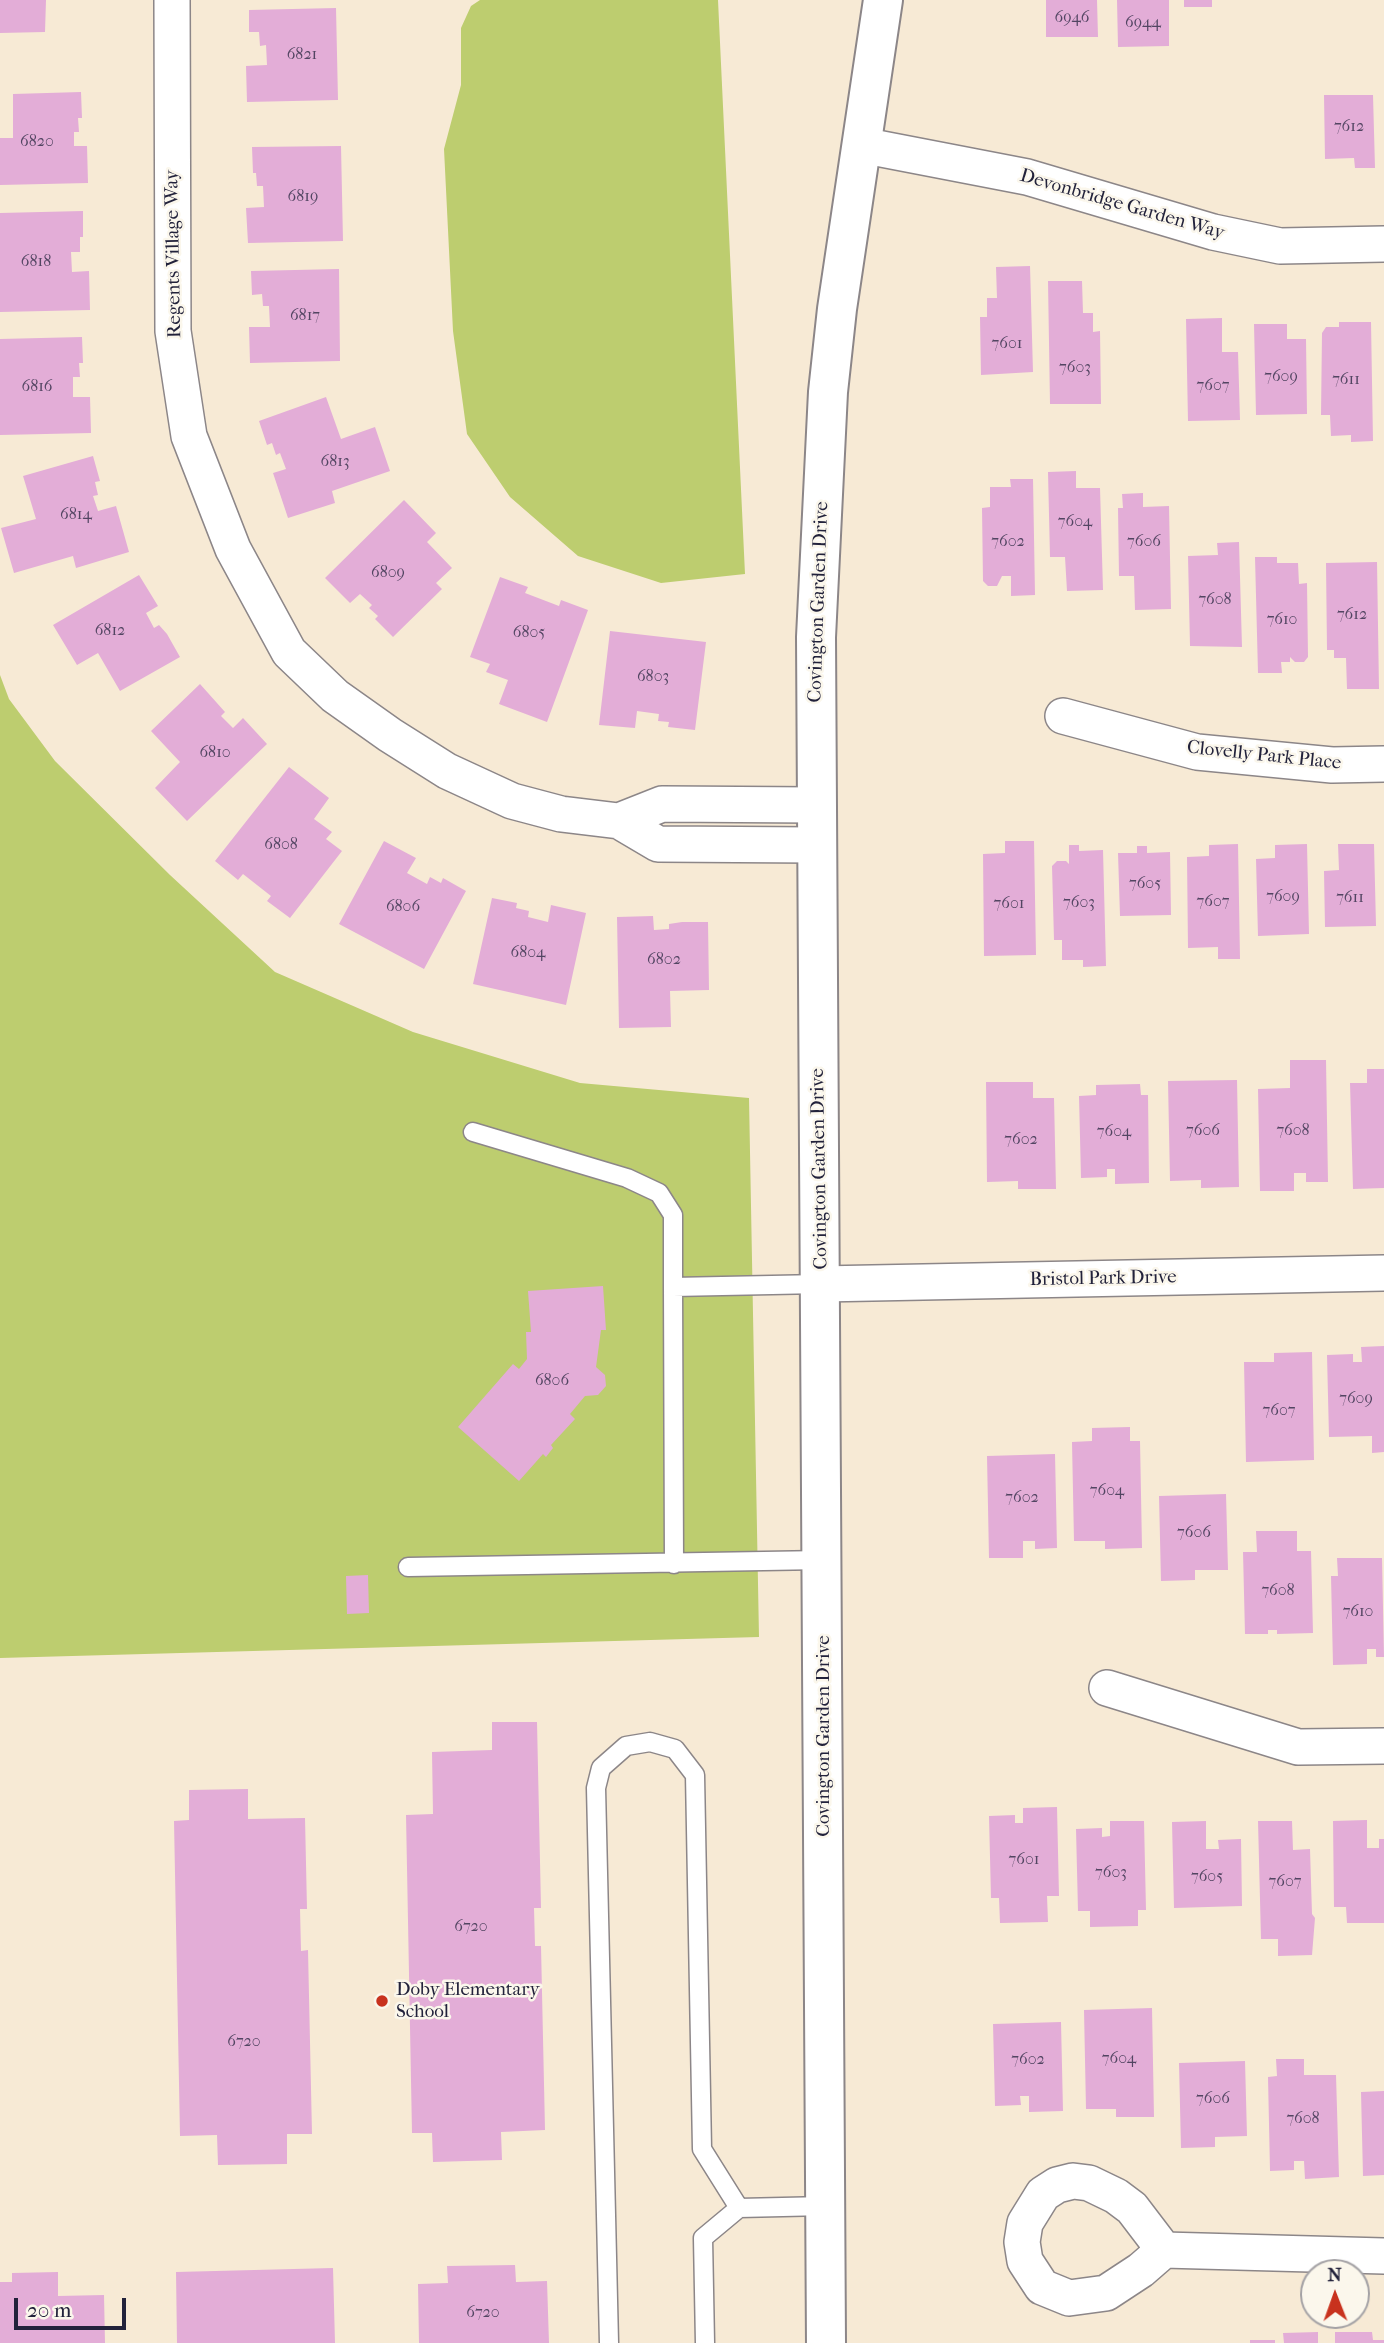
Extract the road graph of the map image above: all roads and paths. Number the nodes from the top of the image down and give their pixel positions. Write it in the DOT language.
graph roads {
  1 [pos="172,0"];
  2 [pos="883,0"];
  3 [pos="861,145"];
  4 [pos="1384,244"];
  5 [pos="1063,716"];
  6 [pos="1384,764"];
  7 [pos="815,805"];
  8 [pos="618,821"];
  9 [pos="816,845"];
  10 [pos="473,1132"];
  11 [pos="1384,1273"];
  12 [pos="821,1284"];
  13 [pos="673,1287"];
  14 [pos="823,1560"];
  15 [pos="674,1564"];
  16 [pos="408,1567"];
  17 [pos="1107,1688"];
  18 [pos="1384,1746"];
  19 [pos="826,2206"];
  20 [pos="739,2208"];
  21 [pos="1164,2249"];
  22 [pos="1384,2256"];
  23 [pos="609,2343"];
  24 [pos="705,2343"];
  25 [pos="827,2343"];
  1 -- 8 [label="street, Regents Village Way"];
  2 -- 3 [label="street, Covington Garden Drive"];
  3 -- 4 [label="street, Devonbridge Garden Way"];
  3 -- 7 [label="street, Covington Garden Drive"];
  5 -- 6 [label="street, Clovelly Park Place"];
  7 -- 8 [label="street, Regents Village Way"];
  7 -- 9 [label="street, Covington Garden Drive"];
  8 -- 9 [label="street, Regents Village Way"];
  9 -- 12 [label="street, Covington Garden Drive"];
  10 -- 13 [label="lane"];
  11 -- 12 [label="street, Bristol Park Drive"];
  12 -- 13 [label="lane"];
  12 -- 14 [label="street, Covington Garden Drive"];
  13 -- 15 [label="lane"];
  14 -- 15 [label="lane"];
  14 -- 19 [label="street, Covington Garden Drive"];
  15 -- 16 [label="lane"];
  17 -- 18 [label="street"];
  19 -- 20 [label="lane"];
  19 -- 25 [label="street, Covington Garden Drive"];
  20 -- 23 [label="lane"];
  20 -- 24 [label="lane"];
  21 -- 22 [label="street"];
}
